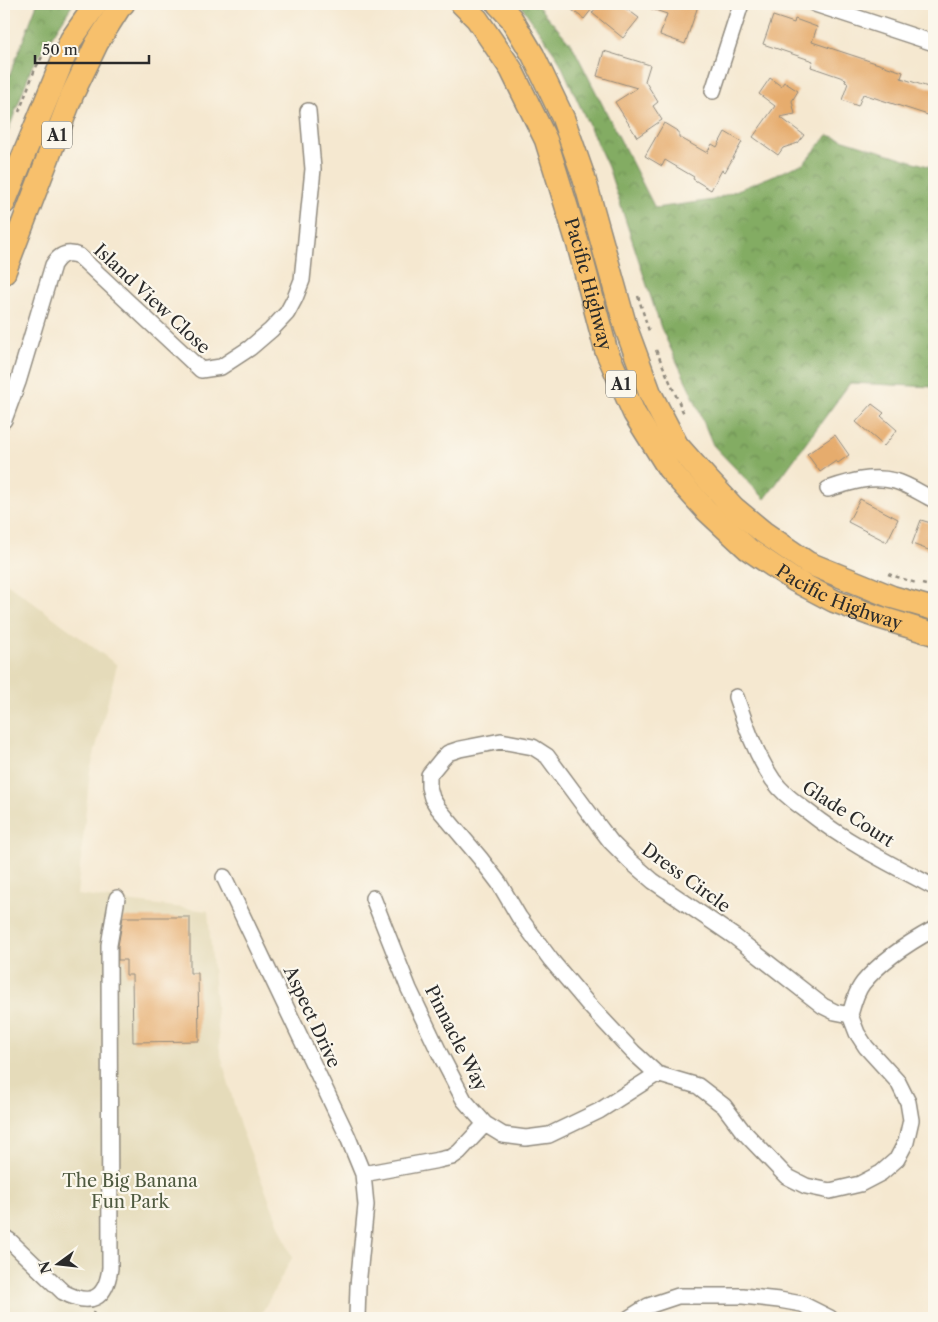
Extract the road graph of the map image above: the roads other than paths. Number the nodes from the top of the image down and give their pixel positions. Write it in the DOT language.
graph roads {
  1 [pos="96,4"];
  2 [pos="123,4"];
  3 [pos="462,4"];
  4 [pos="498,4"];
  5 [pos="741,4"];
  6 [pos="815,4"];
  7 [pos="934,43"];
  8 [pos="713,90"];
  9 [pos="308,111"];
  10 [pos="4,203"];
  11 [pos="4,273"];
  12 [pos="4,420"];
  13 [pos="828,489"];
  14 [pos="934,500"];
  15 [pos="934,609"];
  16 [pos="934,634"];
  17 [pos="736,697"];
  18 [pos="224,877"];
  19 [pos="934,887"];
  20 [pos="117,898"];
  21 [pos="372,898"];
  22 [pos="934,929"];
  23 [pos="850,1015"];
  24 [pos="657,1074"];
  25 [pos="485,1124"];
  26 [pos="363,1174"];
  27 [pos="4,1237"];
  28 [pos="357,1318"];
  29 [pos="629,1318"];
  30 [pos="830,1318"];
  1 -- 10 [label="highway, A1"];
  2 -- 11 [label="highway, A1"];
  3 -- 16 [label="highway, Pacific Highway / A1"];
  4 -- 15 [label="highway, Pacific Highway / A1"];
  5 -- 8 [label="street"];
  6 -- 7 [label="street"];
  9 -- 12 [label="street, Island View Close"];
  13 -- 14 [label="street"];
  17 -- 19 [label="street, Glade Court"];
  18 -- 26 [label="street, Aspect Drive"];
  20 -- 27 [label="street"];
  21 -- 25 [label="street, Pinnacle Way"];
  22 -- 23 [label="street"];
  23 -- 24 [label="street, Dress Circle"];
  23 -- 24 [label="street, Dress Circle"];
  24 -- 25 [label="street, Pinnacle Way"];
  25 -- 26 [label="street"];
  26 -- 28 [label="street, Aspect Drive"];
  29 -- 30 [label="street"];
}
